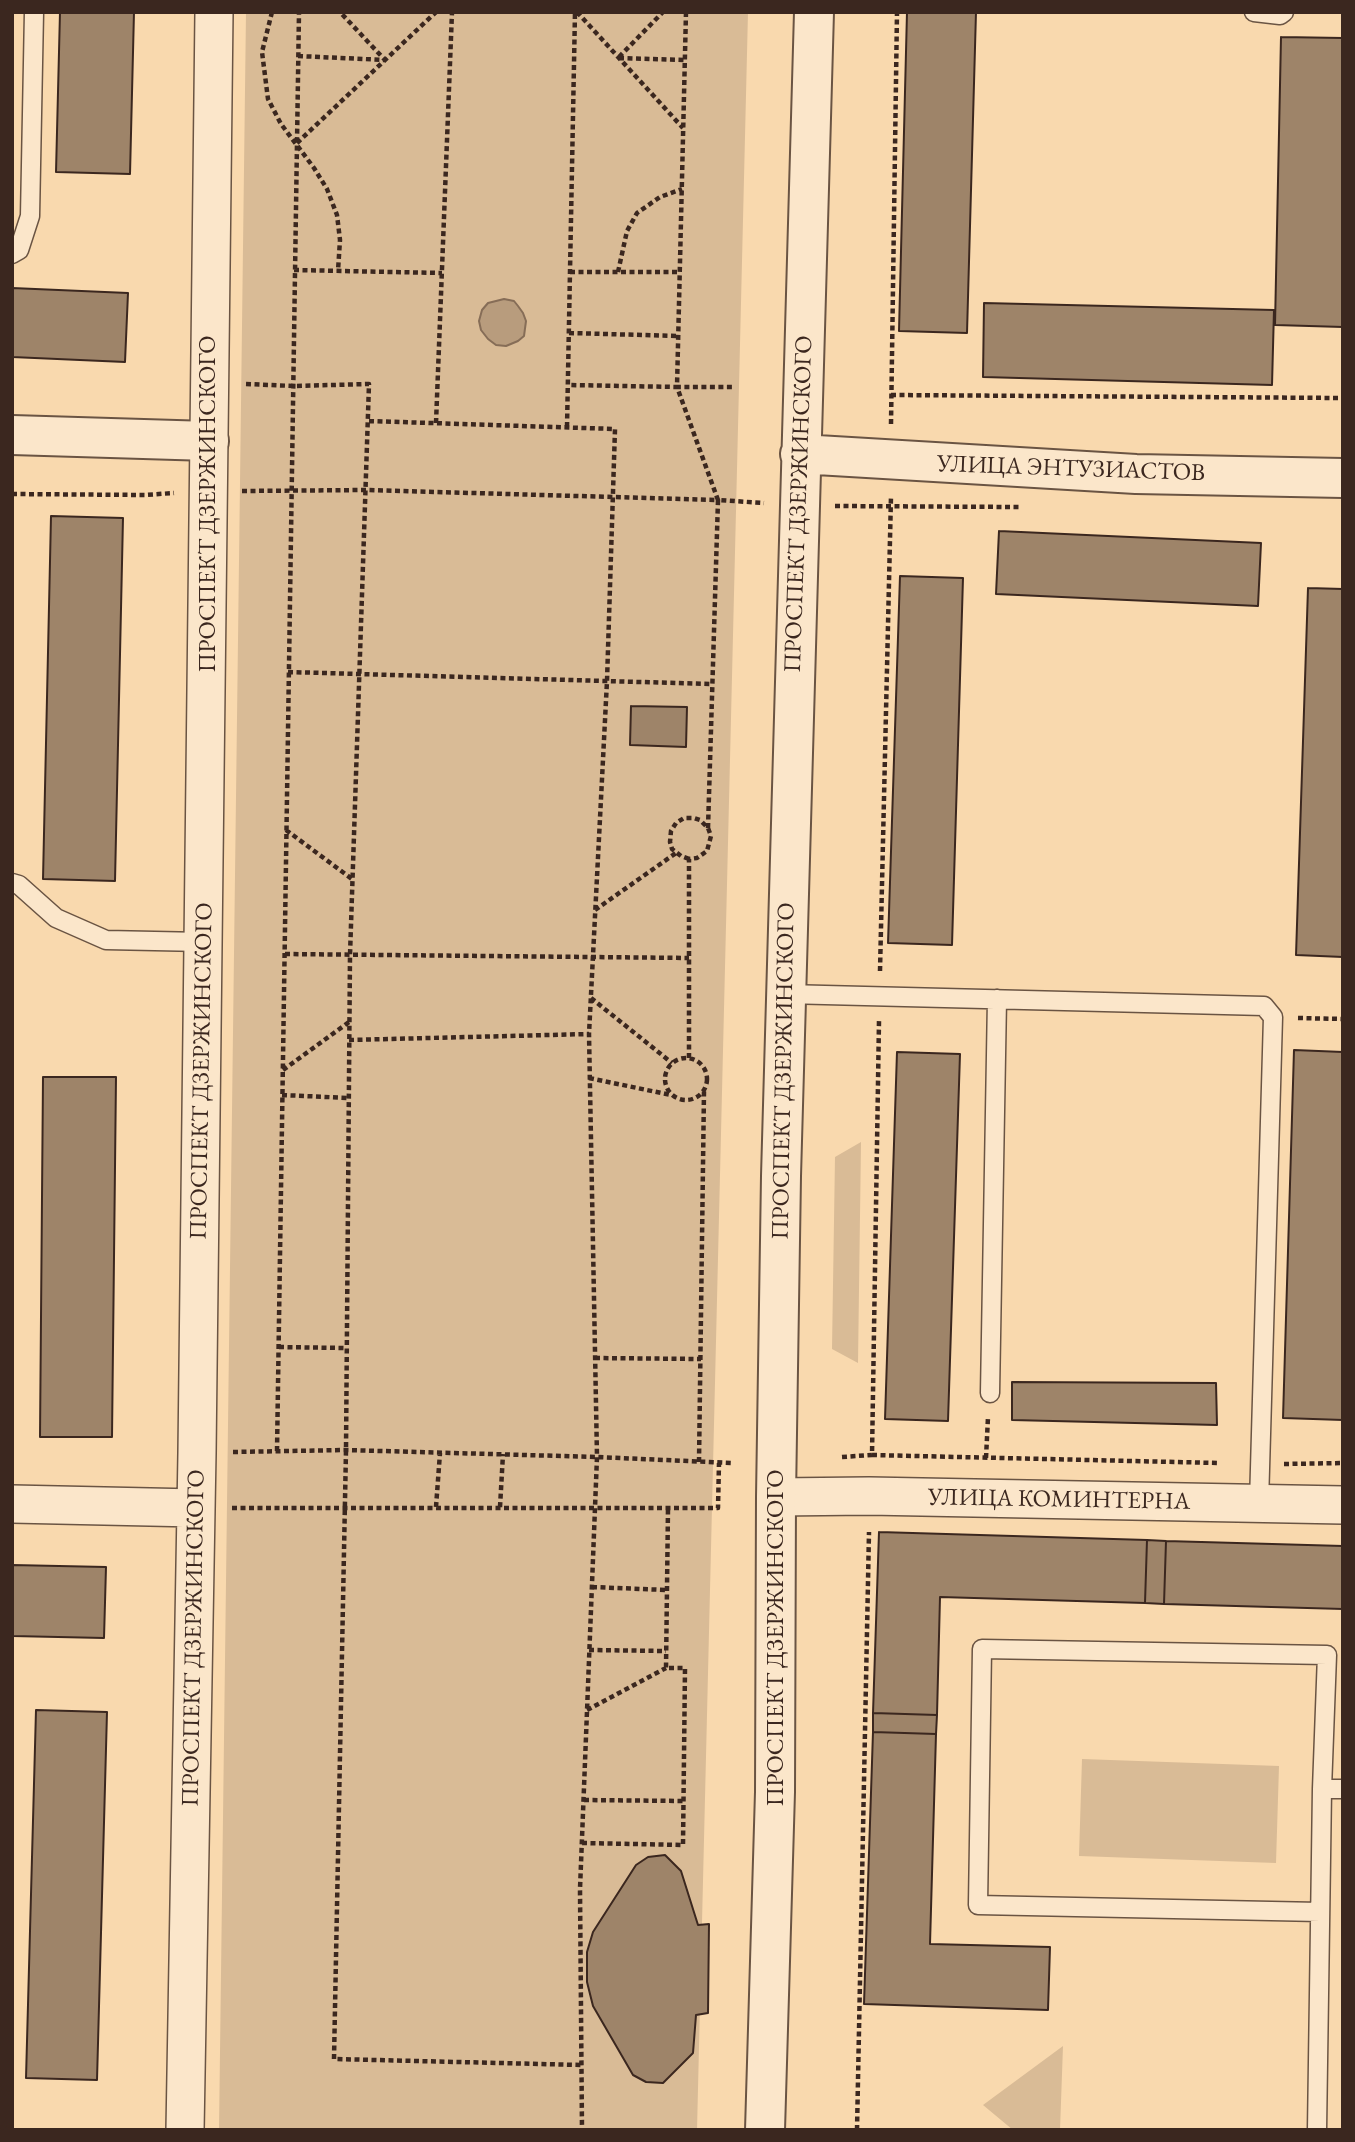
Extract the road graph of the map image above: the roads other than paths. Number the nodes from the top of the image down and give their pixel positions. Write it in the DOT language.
graph roads {
  1 [pos="34,12"];
  2 [pos="214,12"];
  3 [pos="814,12"];
  4 [pos="1254,12"];
  5 [pos="1284,12"];
  6 [pos="12,254"];
  7 [pos="12,435"];
  8 [pos="209,441"];
  9 [pos="800,454"];
  10 [pos="1343,478"];
  11 [pos="12,883"];
  12 [pos="204,942"];
  13 [pos="785,994"];
  14 [pos="997,999"];
  15 [pos="990,1393"];
  16 [pos="776,1497"];
  17 [pos="1259,1503"];
  18 [pos="12,1504"];
  19 [pos="1343,1505"];
  20 [pos="195,1508"];
  21 [pos="1322,1789"];
  22 [pos="1343,1789"];
  23 [pos="1320,1912"];
  24 [pos="185,2130"];
  25 [pos="765,2130"];
  26 [pos="1317,2130"];
  1 -- 6 [label="lane"];
  2 -- 8 [label="street, ПРОСПЕКТ ДЗЕРЖИНСКОГО"];
  3 -- 9 [label="street, ПРОСПЕКТ ДЗЕРЖИНСКОГО"];
  4 -- 5 [label="lane"];
  7 -- 8 [label="street"];
  8 -- 12 [label="street, ПРОСПЕКТ ДЗЕРЖИНСКОГО"];
  9 -- 10 [label="street, УЛИЦА ЭНТУЗИАСТОВ"];
  9 -- 13 [label="street, ПРОСПЕКТ ДЗЕРЖИНСКОГО"];
  11 -- 12 [label="lane"];
  12 -- 20 [label="street, ПРОСПЕКТ ДЗЕРЖИНСКОГО"];
  13 -- 14 [label="lane"];
  13 -- 16 [label="street, ПРОСПЕКТ ДЗЕРЖИНСКОГО"];
  14 -- 15 [label="lane"];
  14 -- 17 [label="lane"];
  16 -- 17 [label="street, УЛИЦА КОМИНТЕРНА"];
  16 -- 25 [label="street, ПРОСПЕКТ ДЗЕРЖИНСКОГО"];
  17 -- 19 [label="street, УЛИЦА КОМИНТЕРНА"];
  18 -- 20 [label="street"];
  20 -- 24 [label="street, ПРОСПЕКТ ДЗЕРЖИНСКОГО"];
  21 -- 22 [label="lane"];
  21 -- 23 [label="lane"];
  21 -- 23 [label="lane"];
  23 -- 26 [label="lane"];
}
